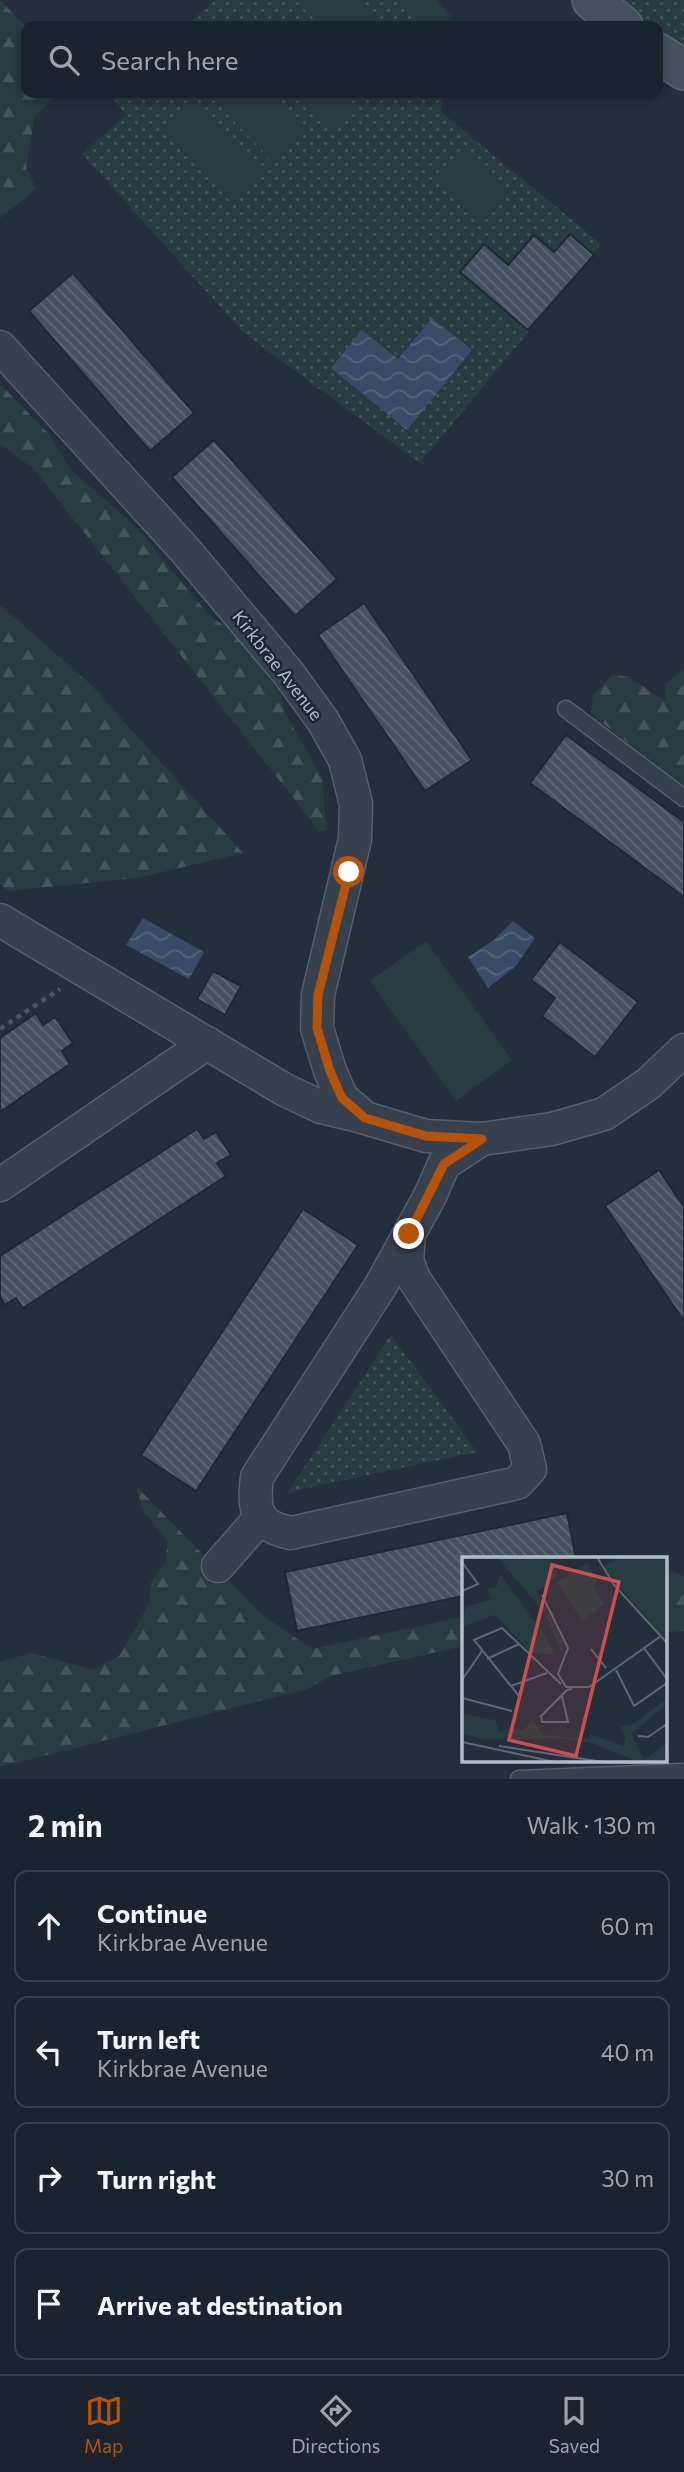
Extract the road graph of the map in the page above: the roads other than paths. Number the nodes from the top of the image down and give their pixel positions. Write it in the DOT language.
graph roads {
  1 [pos="592,0"];
  2 [pos="617,21"];
  3 [pos="663,56"];
  4 [pos="684,70"];
  5 [pos="0,347"];
  6 [pos="566,709"];
  7 [pos="684,798"];
  8 [pos="0,919"];
  9 [pos="207,1043"];
  10 [pos="684,1050"];
  11 [pos="365,1118"];
  12 [pos="482,1139"];
  13 [pos="0,1185"];
  14 [pos="409,1234"];
  15 [pos="261,1517"];
  16 [pos="218,1566"];
  17 [pos="684,1772"];
  18 [pos="519,1779"];
  1 -- 2 [label="main road"];
  3 -- 4 [label="main road"];
  5 -- 11 [label="street, Kirkbrae Avenue"];
  6 -- 7 [label="lane"];
  8 -- 9 [label="street"];
  9 -- 11 [label="street"];
  9 -- 13 [label="street"];
  10 -- 12 [label="street, Kirkbrae Avenue"];
  11 -- 12 [label="street, Kirkbrae Avenue"];
  12 -- 14 [label="street"];
  14 -- 15 [label="street"];
  14 -- 15 [label="street"];
  15 -- 16 [label="street"];
  17 -- 18 [label="lane"];
}
